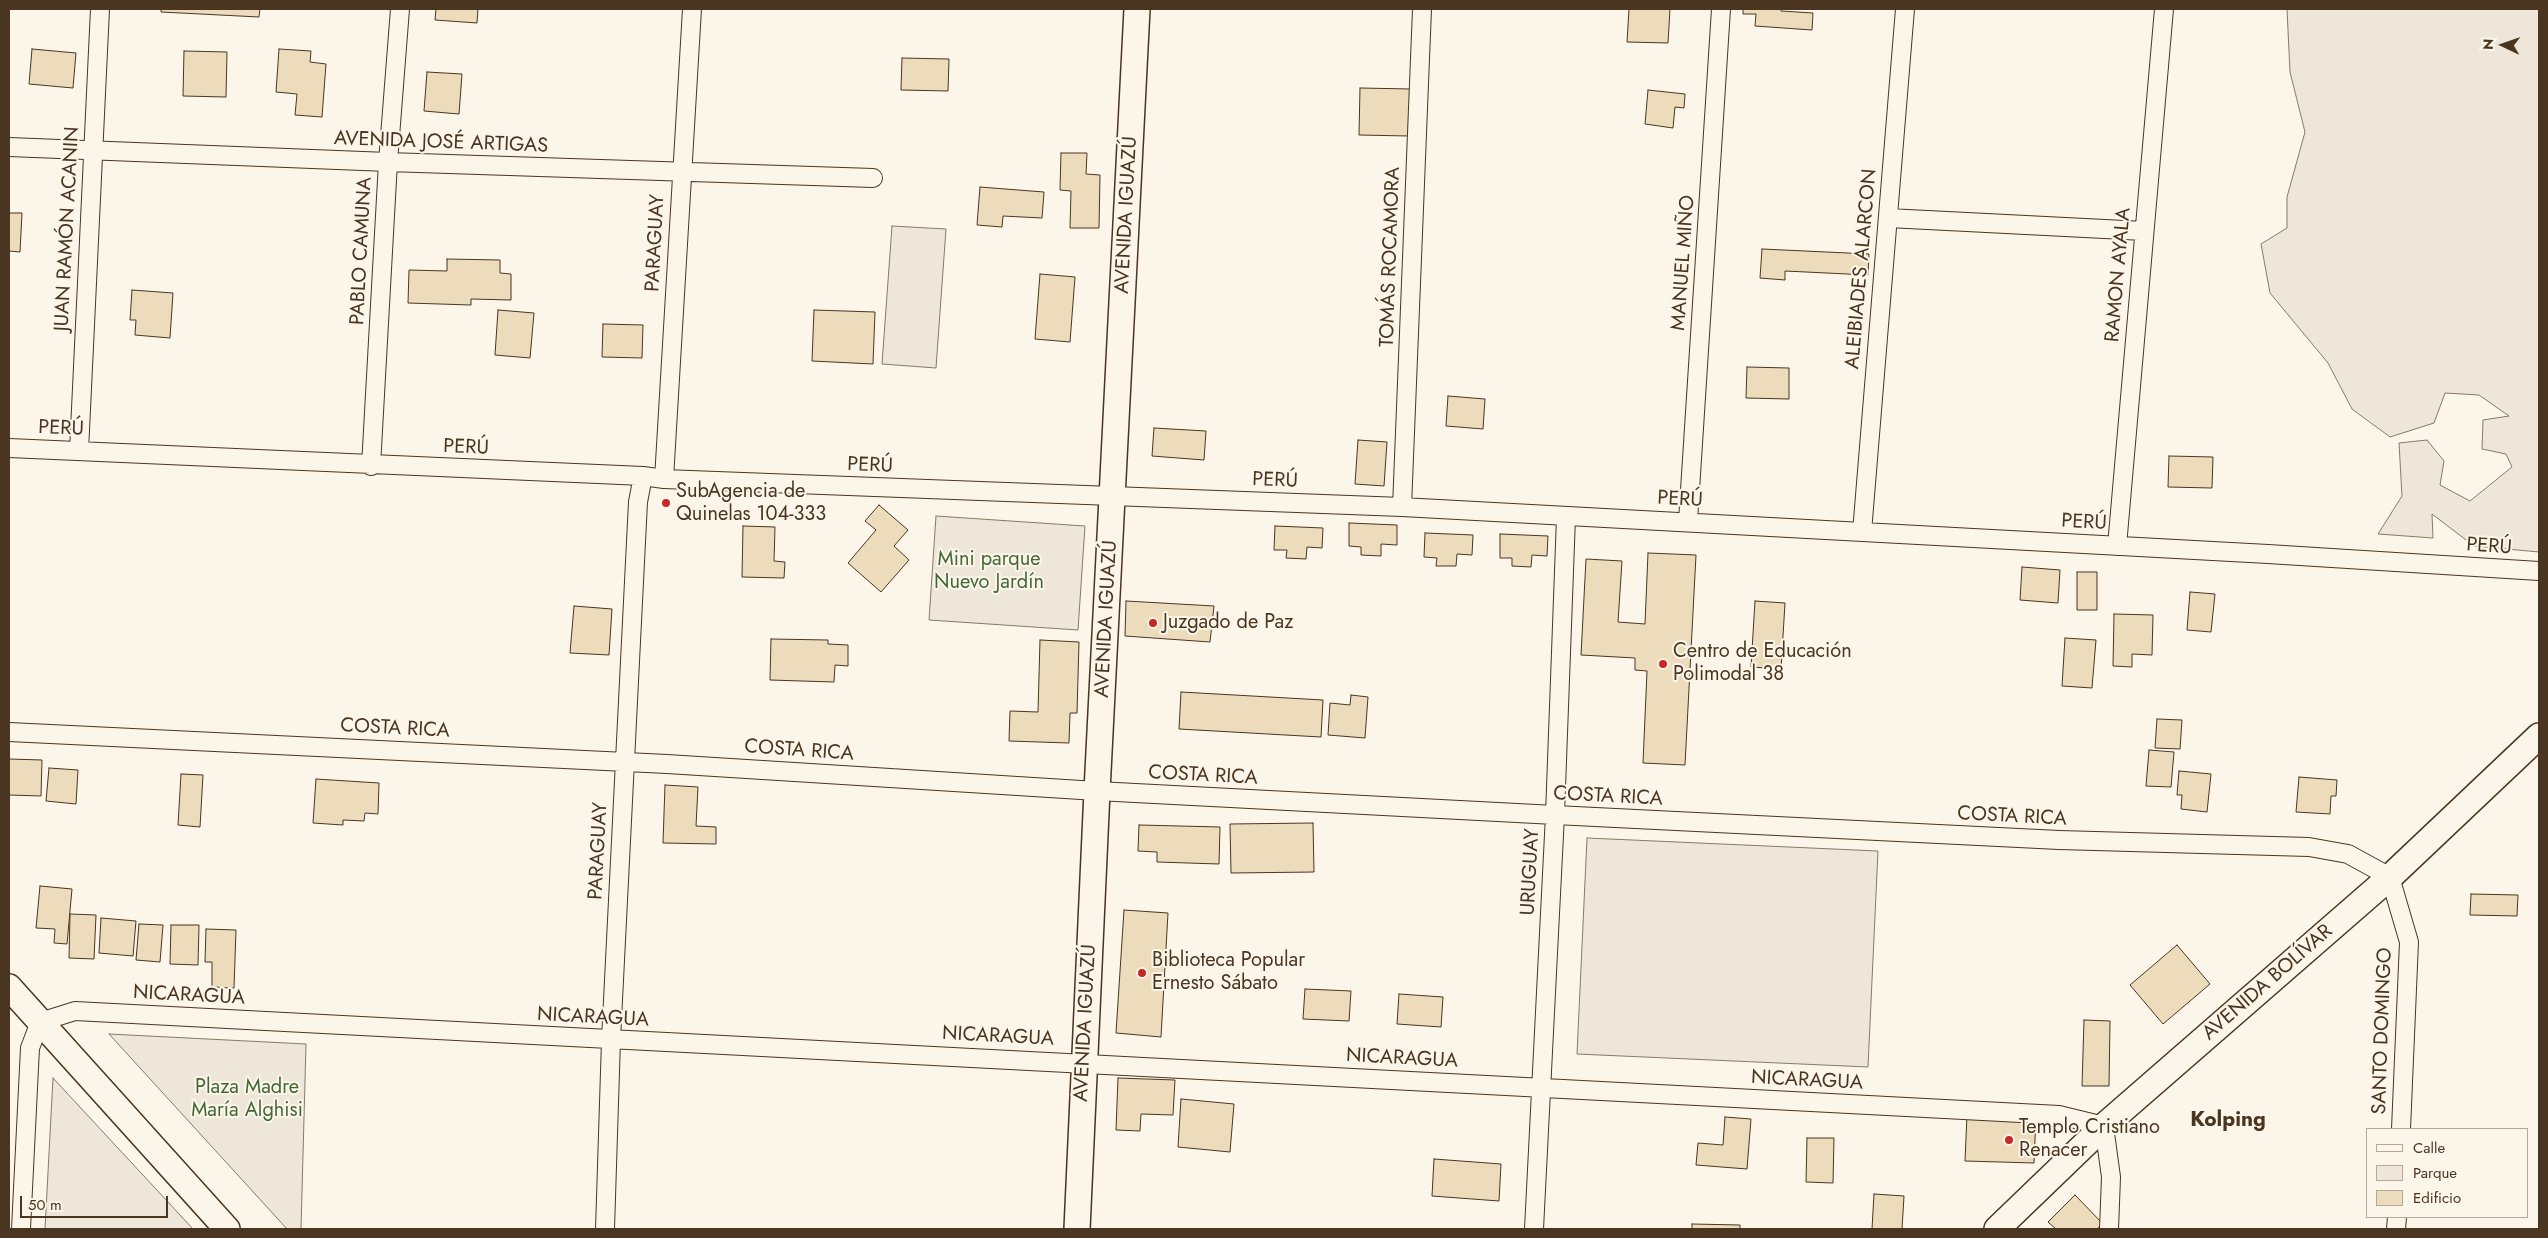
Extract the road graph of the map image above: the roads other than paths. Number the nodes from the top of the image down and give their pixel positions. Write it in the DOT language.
graph roads {
  1 [pos="100,9"];
  2 [pos="400,9"];
  3 [pos="692,9"];
  4 [pos="1138,9"];
  5 [pos="1422,9"];
  6 [pos="1721,9"];
  7 [pos="1905,9"];
  8 [pos="2164,9"];
  9 [pos="9,147"];
  10 [pos="93,152"];
  11 [pos="388,162"];
  12 [pos="682,171"];
  13 [pos="873,178"];
  14 [pos="1888,218"];
  15 [pos="2144,231"];
  16 [pos="9,448"];
  17 [pos="79,451"];
  18 [pos="371,466"];
  19 [pos="642,476"];
  20 [pos="664,479"];
  21 [pos="1114,496"];
  22 [pos="1402,507"];
  23 [pos="1566,517"];
  24 [pos="1688,521"];
  25 [pos="1862,532"];
  26 [pos="2117,546"];
  27 [pos="2539,571"];
  28 [pos="9,732"];
  29 [pos="2539,736"];
  30 [pos="625,762"];
  31 [pos="1097,791"];
  32 [pos="1554,815"];
  33 [pos="2390,877"];
  34 [pos="9,987"];
  35 [pos="40,1022"];
  36 [pos="611,1040"];
  37 [pos="1084,1063"];
  38 [pos="1540,1089"];
  39 [pos="2104,1126"];
  40 [pos="2401,1128"];
  41 [pos="20,1229"];
  42 [pos="227,1229"];
  43 [pos="605,1229"];
  44 [pos="1077,1229"];
  45 [pos="1534,1229"];
  46 [pos="1997,1229"];
  47 [pos="2109,1229"];
  1 -- 10 [label="street, JUAN RAMÓN ACANIN"];
  2 -- 11 [label="street, PABLO CAMUNA"];
  3 -- 12 [label="street, PARAGUAY"];
  4 -- 21 [label="main road, AVENIDA IGUAZÚ"];
  5 -- 22 [label="street, TOMÁS ROCAMORA"];
  6 -- 24 [label="street, MANUEL MIÑO"];
  7 -- 14 [label="street, ALEIBIADES ALARCON"];
  8 -- 15 [label="street, RAMON AYALA"];
  9 -- 10 [label="street, AVENIDA JOSÉ ARTIGAS"];
  10 -- 11 [label="street, AVENIDA JOSÉ ARTIGAS"];
  10 -- 17 [label="street, JUAN RAMÓN ACANIN"];
  11 -- 12 [label="street, AVENIDA JOSÉ ARTIGAS"];
  11 -- 18 [label="street, PABLO CAMUNA"];
  12 -- 13 [label="street, AVENIDA JOSÉ ARTIGAS"];
  12 -- 20 [label="street, PARAGUAY"];
  14 -- 15 [label="street"];
  14 -- 25 [label="street, ALEIBIADES ALARCON"];
  15 -- 26 [label="street, RAMON AYALA"];
  16 -- 17 [label="street, PERÚ"];
  17 -- 18 [label="street, PERÚ"];
  18 -- 19 [label="street, PERÚ"];
  19 -- 20 [label="street, PERÚ"];
  19 -- 30 [label="street, PARAGUAY"];
  20 -- 21 [label="street, PERÚ"];
  21 -- 22 [label="street, PERÚ"];
  21 -- 31 [label="main road, AVENIDA IGUAZÚ"];
  22 -- 23 [label="street, PERÚ"];
  23 -- 24 [label="street, PERÚ"];
  23 -- 32 [label="street, URUGUAY"];
  24 -- 25 [label="street, PERÚ"];
  25 -- 26 [label="street, PERÚ"];
  26 -- 27 [label="street, PERÚ"];
  28 -- 30 [label="street, COSTA RICA"];
  29 -- 33 [label="main road, AVENIDA BOLÍVAR"];
  30 -- 31 [label="street, COSTA RICA"];
  30 -- 36 [label="street, PARAGUAY"];
  31 -- 32 [label="street, COSTA RICA"];
  31 -- 37 [label="main road, AVENIDA IGUAZÚ"];
  32 -- 33 [label="street, COSTA RICA"];
  32 -- 38 [label="street, URUGUAY"];
  33 -- 39 [label="main road, AVENIDA BOLÍVAR"];
  33 -- 40 [label="street, SANTO DOMINGO"];
  34 -- 35 [label="main road"];
  35 -- 36 [label="street, NICARAGUA"];
  35 -- 41 [label="street"];
  35 -- 42 [label="main road"];
  36 -- 37 [label="street, NICARAGUA"];
  36 -- 43 [label="street, PARAGUAY"];
  37 -- 38 [label="street, NICARAGUA"];
  37 -- 44 [label="main road, AVENIDA IGUAZÚ"];
  38 -- 39 [label="street, NICARAGUA"];
  38 -- 45 [label="street, URUGUAY"];
  39 -- 46 [label="main road, AVENIDA BOLÍVAR"];
  39 -- 47 [label="street"];
}
